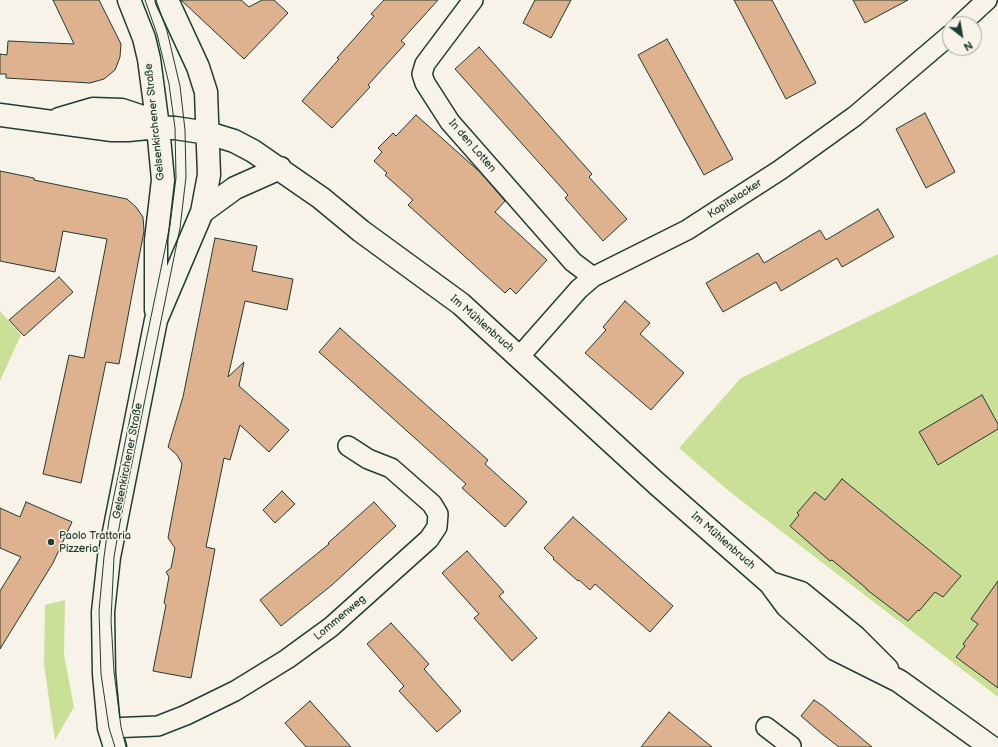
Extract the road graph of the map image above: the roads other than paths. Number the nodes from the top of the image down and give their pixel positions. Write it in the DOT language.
graph roads {
  1 [pos="129,0"];
  2 [pos="167,0"];
  3 [pos="473,0"];
  4 [pos="988,0"];
  5 [pos="971,16"];
  6 [pos="942,42"];
  7 [pos="0,115"];
  8 [pos="158,127"];
  9 [pos="208,133"];
  10 [pos="280,168"];
  11 [pos="202,212"];
  12 [pos="593,277"];
  13 [pos="156,320"];
  14 [pos="519,357"];
  15 [pos="348,446"];
  16 [pos="766,727"];
  17 [pos="112,738"];
  18 [pos="790,747"];
  19 [pos="991,747"];
  1 -- 8 [label="main road, Gelsenkirchener Straße"];
  2 -- 9 [label="main road, Gelsenkirchener Straße"];
  3 -- 12 [label="street, In den Lotten"];
  4 -- 5 [label="street"];
  6 -- 12 [label="street, Kapitelacker"];
  7 -- 8 [label="main road, Im Mühlenbruch"];
  8 -- 9 [label="main road, Im Mühlenbruch"];
  8 -- 13 [label="main road, Gelsenkirchener Straße"];
  9 -- 10 [label="main road, Im Mühlenbruch"];
  9 -- 11 [label="main road, Gelsenkirchener Straße"];
  10 -- 11 [label="main road"];
  10 -- 14 [label="main road, Im Mühlenbruch"];
  11 -- 13 [label="main road, Gelsenkirchener Straße"];
  12 -- 14 [label="street, Kapitelacker"];
  13 -- 17 [label="main road, Gelsenkirchener Straße"];
  14 -- 19 [label="main road, Im Mühlenbruch"];
  15 -- 17 [label="street, Lommenweg"];
  16 -- 18 [label="street"];
}
